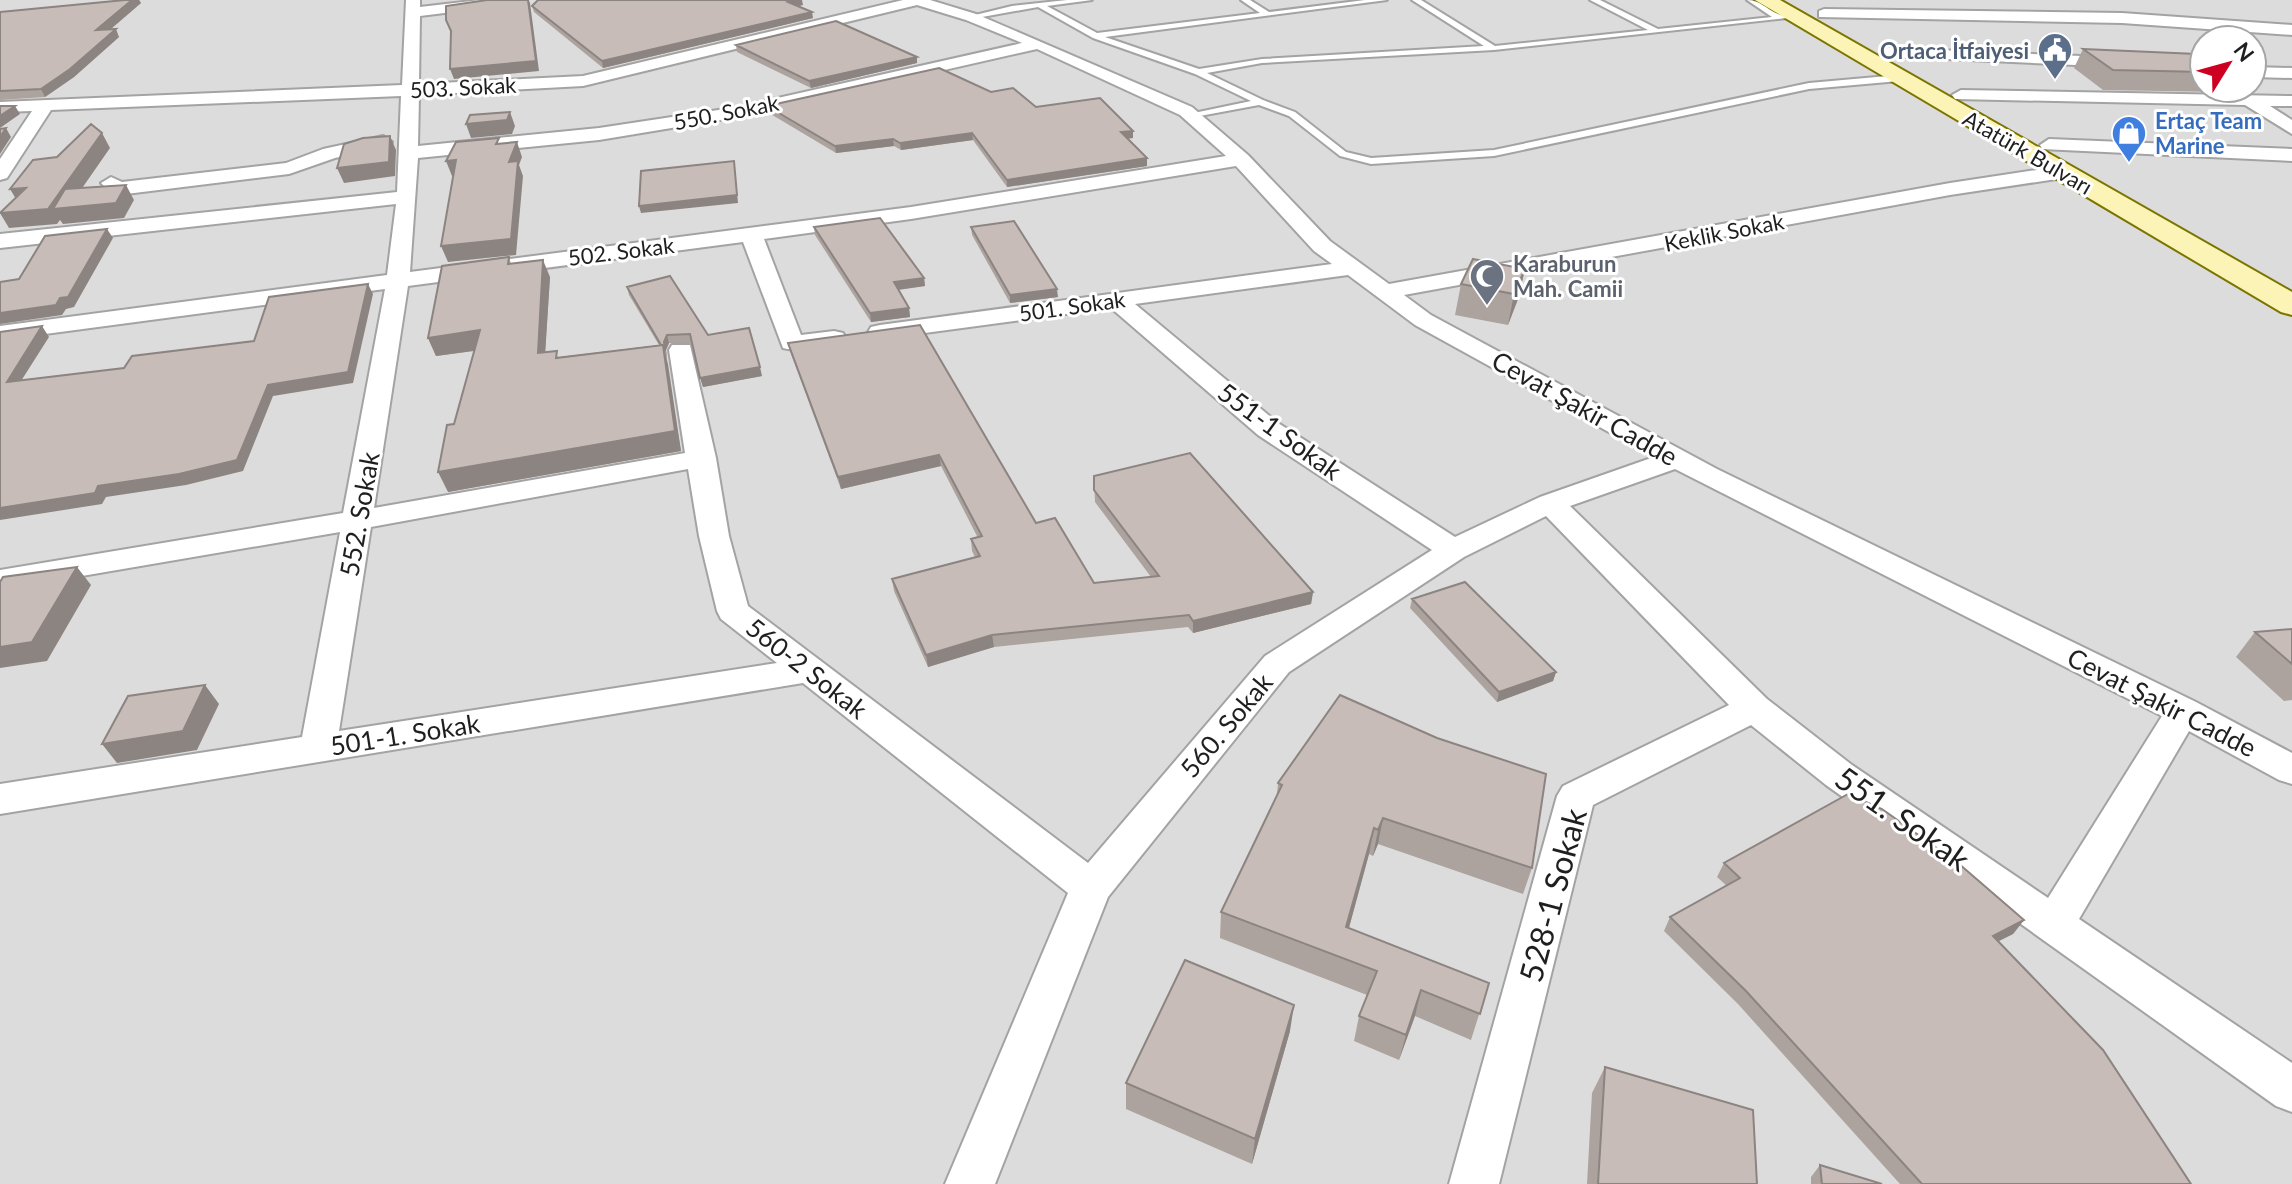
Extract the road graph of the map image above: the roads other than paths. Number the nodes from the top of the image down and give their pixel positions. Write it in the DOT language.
graph roads {
  1 [pos="519,0"];
  2 [pos="916,0"];
  3 [pos="1005,0"];
  4 [pos="1088,0"];
  5 [pos="1245,0"];
  6 [pos="1383,0"];
  7 [pos="1416,0"];
  8 [pos="1594,0"];
  9 [pos="1751,0"];
  10 [pos="1039,5"];
  11 [pos="413,6"];
  12 [pos="1012,8"];
  13 [pos="1784,9"];
  14 [pos="1267,14"];
  15 [pos="1824,14"];
  16 [pos="971,17"];
  17 [pos="2122,18"];
  18 [pos="2292,30"];
  19 [pos="1657,31"];
  20 [pos="1096,36"];
  21 [pos="1038,44"];
  22 [pos="1494,48"];
  23 [pos="2188,52"];
  24 [pos="1888,53"];
  25 [pos="2188,65"];
  26 [pos="1198,72"];
  27 [pos="2268,72"];
  28 [pos="2292,73"];
  29 [pos="1899,78"];
  30 [pos="412,89"];
  31 [pos="2188,94"];
  32 [pos="1961,95"];
  33 [pos="2268,98"];
  34 [pos="2292,101"];
  35 [pos="1260,102"];
  36 [pos="46,104"];
  37 [pos="2257,104"];
  38 [pos="0,107"];
  39 [pos="1192,116"];
  40 [pos="2292,128"];
  41 [pos="2049,145"];
  42 [pos="410,147"];
  43 [pos="2292,155"];
  44 [pos="1241,159"];
  45 [pos="2063,172"];
  46 [pos="0,174"];
  47 [pos="111,183"];
  48 [pos="407,197"];
  49 [pos="751,234"];
  50 [pos="0,241"];
  51 [pos="1352,268"];
  52 [pos="398,280"];
  53 [pos="2292,281"];
  54 [pos="1385,292"];
  55 [pos="1116,300"];
  56 [pos="2292,305"];
  57 [pos="0,333"];
  58 [pos="681,350"];
  59 [pos="702,458"];
  60 [pos="1677,459"];
  61 [pos="1550,503"];
  62 [pos="358,520"];
  63 [pos="1453,550"];
  64 [pos="0,580"];
  65 [pos="809,670"];
  66 [pos="1754,708"];
  67 [pos="2183,711"];
  68 [pos="318,748"];
  69 [pos="2292,770"];
  70 [pos="0,799"];
  71 [pos="1091,888"];
  72 [pos="2054,924"];
  73 [pos="2292,1090"];
  74 [pos="970,1184"];
  75 [pos="1474,1184"];
  1 -- 11 [label="street"];
  2 -- 16 [label="street, Cevat Şakir Cadde"];
  2 -- 30 [label="street, 503. Sokak"];
  3 -- 12 [label="lane"];
  4 -- 10 [label="lane"];
  5 -- 14 [label="lane"];
  6 -- 14 [label="lane"];
  7 -- 22 [label="lane"];
  8 -- 19 [label="lane"];
  9 -- 13 [label="lane"];
  10 -- 12 [label="lane"];
  10 -- 20 [label="lane"];
  11 -- 30 [label="street, 552. Sokak"];
  12 -- 16 [label="lane"];
  13 -- 15 [label="main road, Atatürk Bulvarı"];
  13 -- 19 [label="lane"];
  13 -- 29 [label="main road, Atatürk Bulvarı"];
  14 -- 20 [label="lane"];
  15 -- 17 [label="street"];
  15 -- 24 [label="main road, Atatürk Bulvarı"];
  16 -- 21 [label="street, Cevat Şakir Cadde"];
  17 -- 18 [label="street"];
  17 -- 23 [label="street"];
  19 -- 22 [label="lane"];
  20 -- 26 [label="lane"];
  21 -- 39 [label="street, Cevat Şakir Cadde"];
  21 -- 42 [label="street, 550. Sokak"];
  22 -- 26 [label="lane"];
  24 -- 25 [label="street"];
  24 -- 32 [label="main road, Atatürk Bulvarı"];
  26 -- 35 [label="lane"];
  27 -- 28 [label="street"];
  29 -- 35 [label="lane"];
  29 -- 45 [label="main road, Atatürk Bulvarı"];
  30 -- 36 [label="street, 503. Sokak"];
  30 -- 42 [label="street, 552. Sokak"];
  31 -- 32 [label="street"];
  32 -- 41 [label="main road, Atatürk Bulvarı"];
  33 -- 34 [label="street"];
  35 -- 39 [label="lane"];
  36 -- 38 [label="street, 503. Sokak"];
  36 -- 46 [label="street"];
  37 -- 40 [label="street"];
  39 -- 44 [label="street, Cevat Şakir Cadde"];
  41 -- 43 [label="street"];
  41 -- 53 [label="main road, Atatürk Bulvarı"];
  42 -- 47 [label="street, 550. Sokak"];
  42 -- 48 [label="street, 552. Sokak"];
  44 -- 49 [label="street, 502. Sokak"];
  44 -- 51 [label="street, Cevat Şakir Cadde"];
  45 -- 54 [label="street, Keklik Sokak"];
  45 -- 56 [label="main road, Atatürk Bulvarı"];
  48 -- 50 [label="street"];
  48 -- 52 [label="street, 552. Sokak"];
  49 -- 52 [label="street, 502. Sokak"];
  49 -- 55 [label="street, 501. Sokak"];
  51 -- 54 [label="street, Cevat Şakir Cadde"];
  51 -- 55 [label="street, 501. Sokak"];
  52 -- 57 [label="street, 502. Sokak"];
  52 -- 62 [label="street, 552. Sokak"];
  54 -- 60 [label="street, Cevat Şakir Cadde"];
  55 -- 63 [label="street, 551-1 Sokak"];
  58 -- 59 [label="street, 560-2 Sokak"];
  59 -- 62 [label="street"];
  59 -- 65 [label="street, 560-2 Sokak"];
  60 -- 61 [label="street, 560. Sokak"];
  60 -- 67 [label="street, Cevat Şakir Cadde"];
  61 -- 63 [label="street, 560. Sokak"];
  61 -- 66 [label="street, 551. Sokak"];
  62 -- 64 [label="street"];
  62 -- 68 [label="street, 552. Sokak"];
  63 -- 71 [label="street, 560. Sokak"];
  65 -- 68 [label="street, 501-1. Sokak"];
  65 -- 71 [label="street, 560-2 Sokak"];
  66 -- 72 [label="street, 551. Sokak"];
  66 -- 75 [label="street, 528-1 Sokak"];
  67 -- 69 [label="street, Cevat Şakir Cadde"];
  67 -- 72 [label="street"];
  68 -- 70 [label="street, 501-1. Sokak"];
  71 -- 74 [label="street, 560. Sokak"];
  72 -- 73 [label="street, 551. Sokak"];
}
